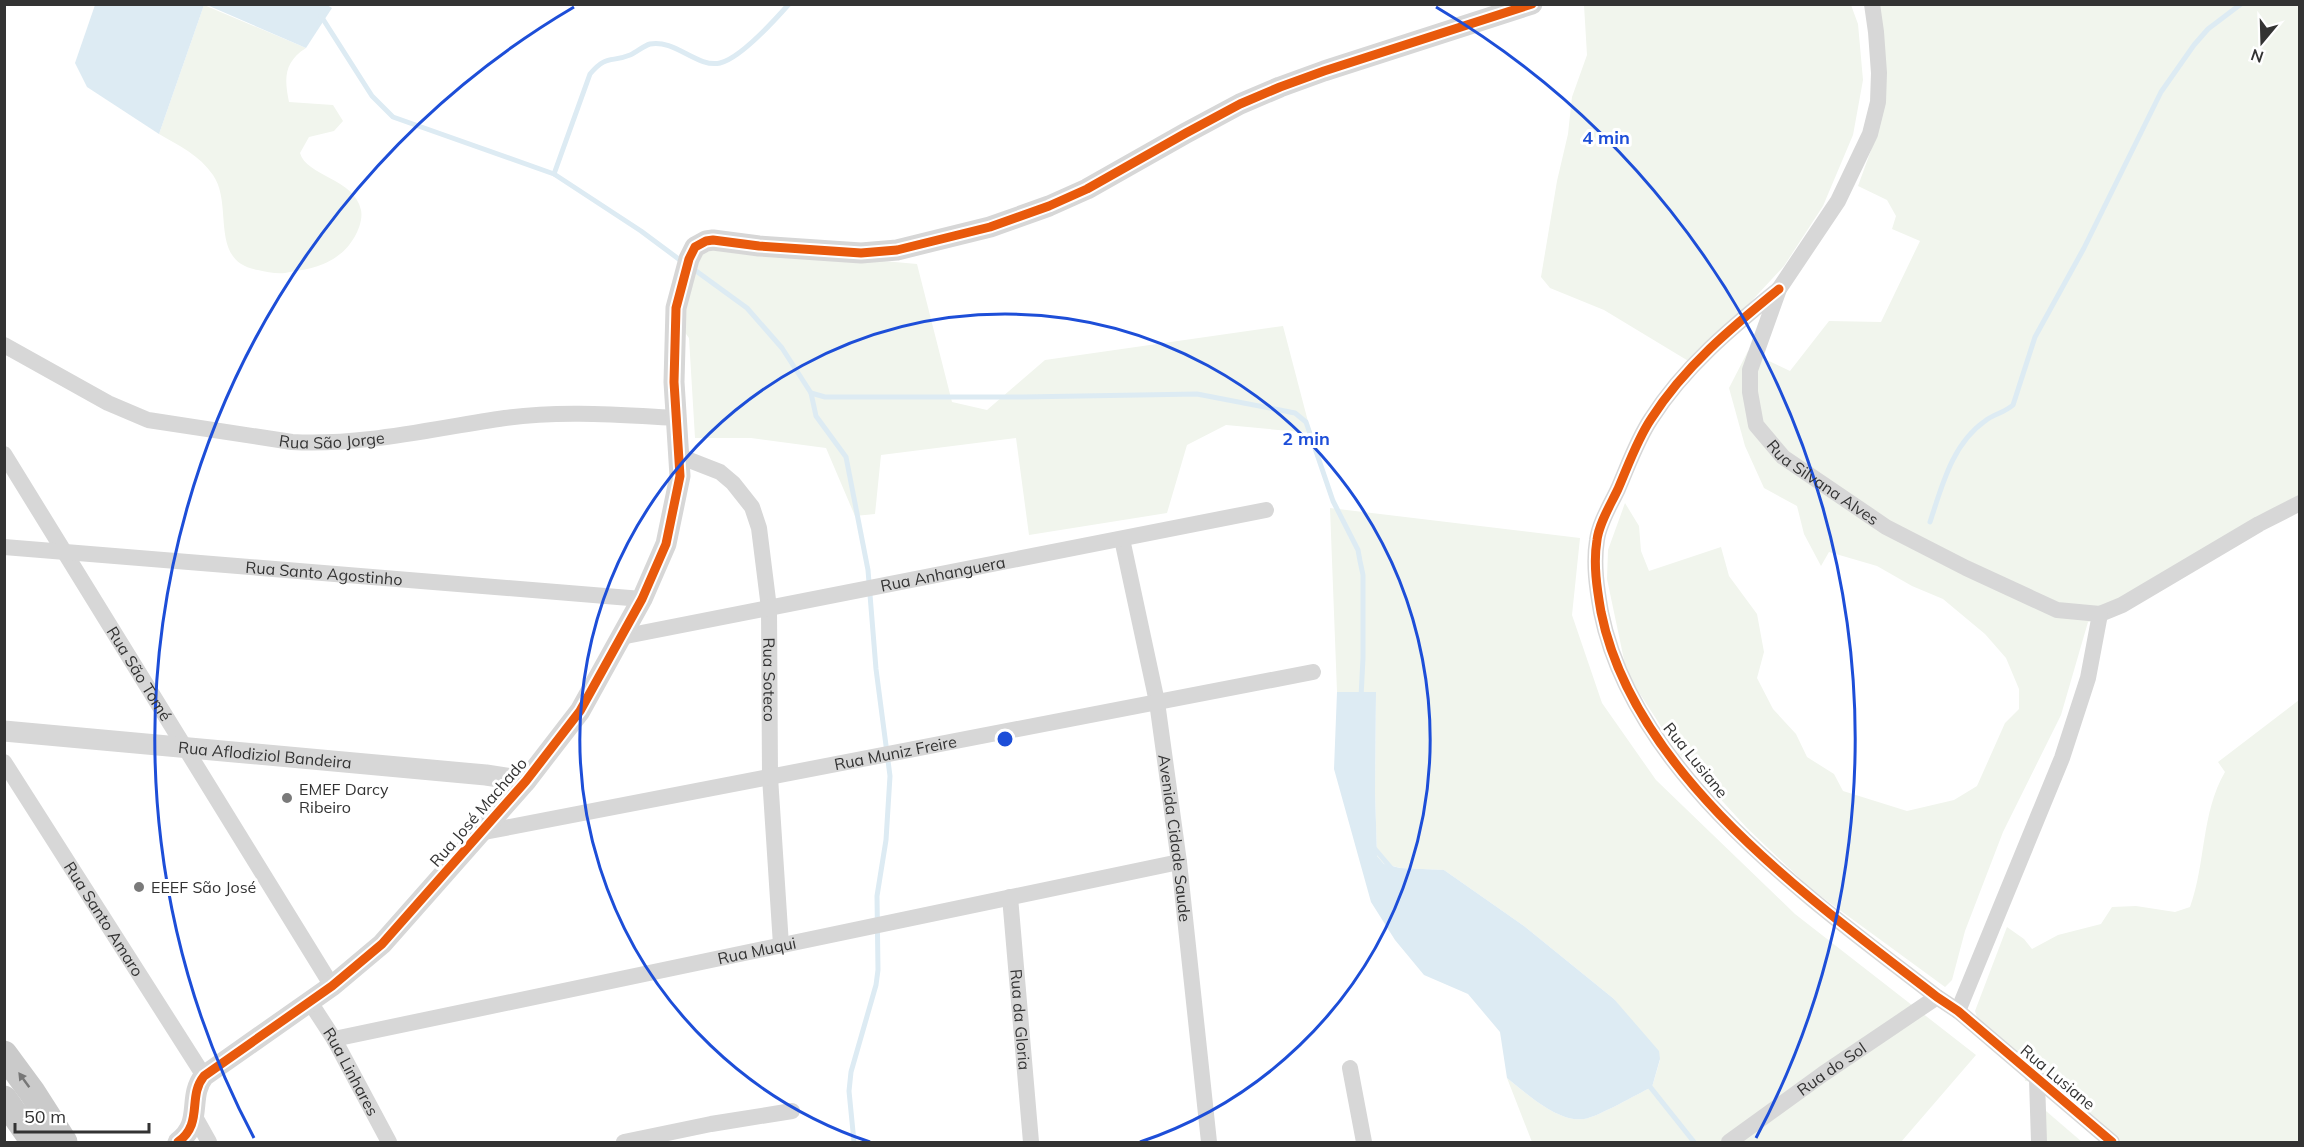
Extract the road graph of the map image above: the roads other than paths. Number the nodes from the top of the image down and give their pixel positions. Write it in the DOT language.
graph roads {
  1 [pos="1532,4"];
  2 [pos="1872,4"];
  3 [pos="1779,289"];
  4 [pos="4,345"];
  5 [pos="678,418"];
  6 [pos="4,454"];
  7 [pos="679,456"];
  8 [pos="2300,502"];
  9 [pos="1266,510"];
  10 [pos="1122,539"];
  11 [pos="4,547"];
  12 [pos="65,550"];
  13 [pos="642,599"];
  14 [pos="769,608"];
  15 [pos="2100,614"];
  16 [pos="621,637"];
  17 [pos="1314,672"];
  18 [pos="1157,702"];
  19 [pos="4,731"];
  20 [pos="187,749"];
  21 [pos="4,762"];
  22 [pos="770,777"];
  23 [pos="526,781"];
  24 [pos="478,833"];
  25 [pos="1179,862"];
  26 [pos="1010,897"];
  27 [pos="781,945"];
  28 [pos="332,986"];
  29 [pos="1937,997"];
  30 [pos="310,1002"];
  31 [pos="1958,1011"];
  32 [pos="334,1039"];
  33 [pos="4,1054"];
  34 [pos="1350,1068"];
  35 [pos="204,1076"];
  36 [pos="2037,1080"];
  37 [pos="4,1099"];
  38 [pos="792,1111"];
  39 [pos="195,1117"];
  40 [pos="34,1143"];
  41 [pos="64,1143"];
  42 [pos="178,1143"];
  43 [pos="209,1143"];
  44 [pos="389,1143"];
  45 [pos="624,1143"];
  46 [pos="1031,1143"];
  47 [pos="1209,1143"];
  48 [pos="1364,1143"];
  49 [pos="1728,1143"];
  50 [pos="2039,1143"];
  51 [pos="2112,1143"];
  1 -- 5 [label="street, Rua José Machado"];
  2 -- 3 [label="street, Rua Silvana Alves"];
  3 -- 15 [label="street, Rua Silvana Alves"];
  3 -- 29 [label="street, Rua Lusiane"];
  4 -- 5 [label="street, Rua São Jorge"];
  5 -- 7 [label="street, Rua José Machado"];
  6 -- 12 [label="street, Rua São Tomé"];
  7 -- 13 [label="street, Rua José Machado"];
  7 -- 14 [label="street, Rua Soteco"];
  8 -- 15 [label="street"];
  9 -- 10 [label="street, Rua Anhanguera"];
  10 -- 14 [label="street, Rua Anhanguera"];
  10 -- 18 [label="street, Avenida Cidade Saude"];
  11 -- 12 [label="street, Rua Santo Agostinho"];
  12 -- 13 [label="street, Rua Santo Agostinho"];
  12 -- 20 [label="street, Rua São Tomé"];
  13 -- 16 [label="street, Rua José Machado"];
  14 -- 16 [label="street, Rua Anhanguera"];
  14 -- 22 [label="street, Rua Soteco"];
  15 -- 31 [label="street"];
  16 -- 23 [label="street, Rua José Machado"];
  17 -- 18 [label="street, Rua Muniz Freire"];
  18 -- 22 [label="street, Rua Muniz Freire"];
  18 -- 25 [label="street, Avenida Cidade Saude"];
  19 -- 20 [label="street, Rua Aflodiziol Bandeira"];
  20 -- 23 [label="street, Rua Aflodiziol Bandeira"];
  20 -- 28 [label="street, Rua São Tomé"];
  21 -- 35 [label="street, Rua Santo Amaro"];
  22 -- 24 [label="street, Rua Muniz Freire"];
  22 -- 27 [label="street, Rua Soteco"];
  23 -- 24 [label="street, Rua José Machado"];
  24 -- 28 [label="street, Rua José Machado"];
  25 -- 26 [label="street, Rua Muqui"];
  25 -- 47 [label="street, Avenida Cidade Saude"];
  26 -- 27 [label="street, Rua Muqui"];
  26 -- 46 [label="street, Rua da Gloria"];
  27 -- 32 [label="street, Rua Muqui"];
  28 -- 30 [label="street, Rua José Machado"];
  29 -- 31 [label="street, Rua Lusiane"];
  29 -- 49 [label="street, Rua do Sol"];
  30 -- 32 [label="street, Rua Linhares"];
  30 -- 35 [label="street, Rua José Machado"];
  31 -- 36 [label="street, Rua Lusiane"];
  32 -- 44 [label="street, Rua Linhares"];
  41 -- 33 [label="main road, one-way"];
  34 -- 48 [label="street"];
  35 -- 39 [label="street"];
  36 -- 50 [label="street"];
  36 -- 51 [label="street, Rua Lusiane"];
  37 -- 40 [label="main road"];
  38 -- 45 [label="street"];
  39 -- 42 [label="street"];
  39 -- 43 [label="street"];
}
